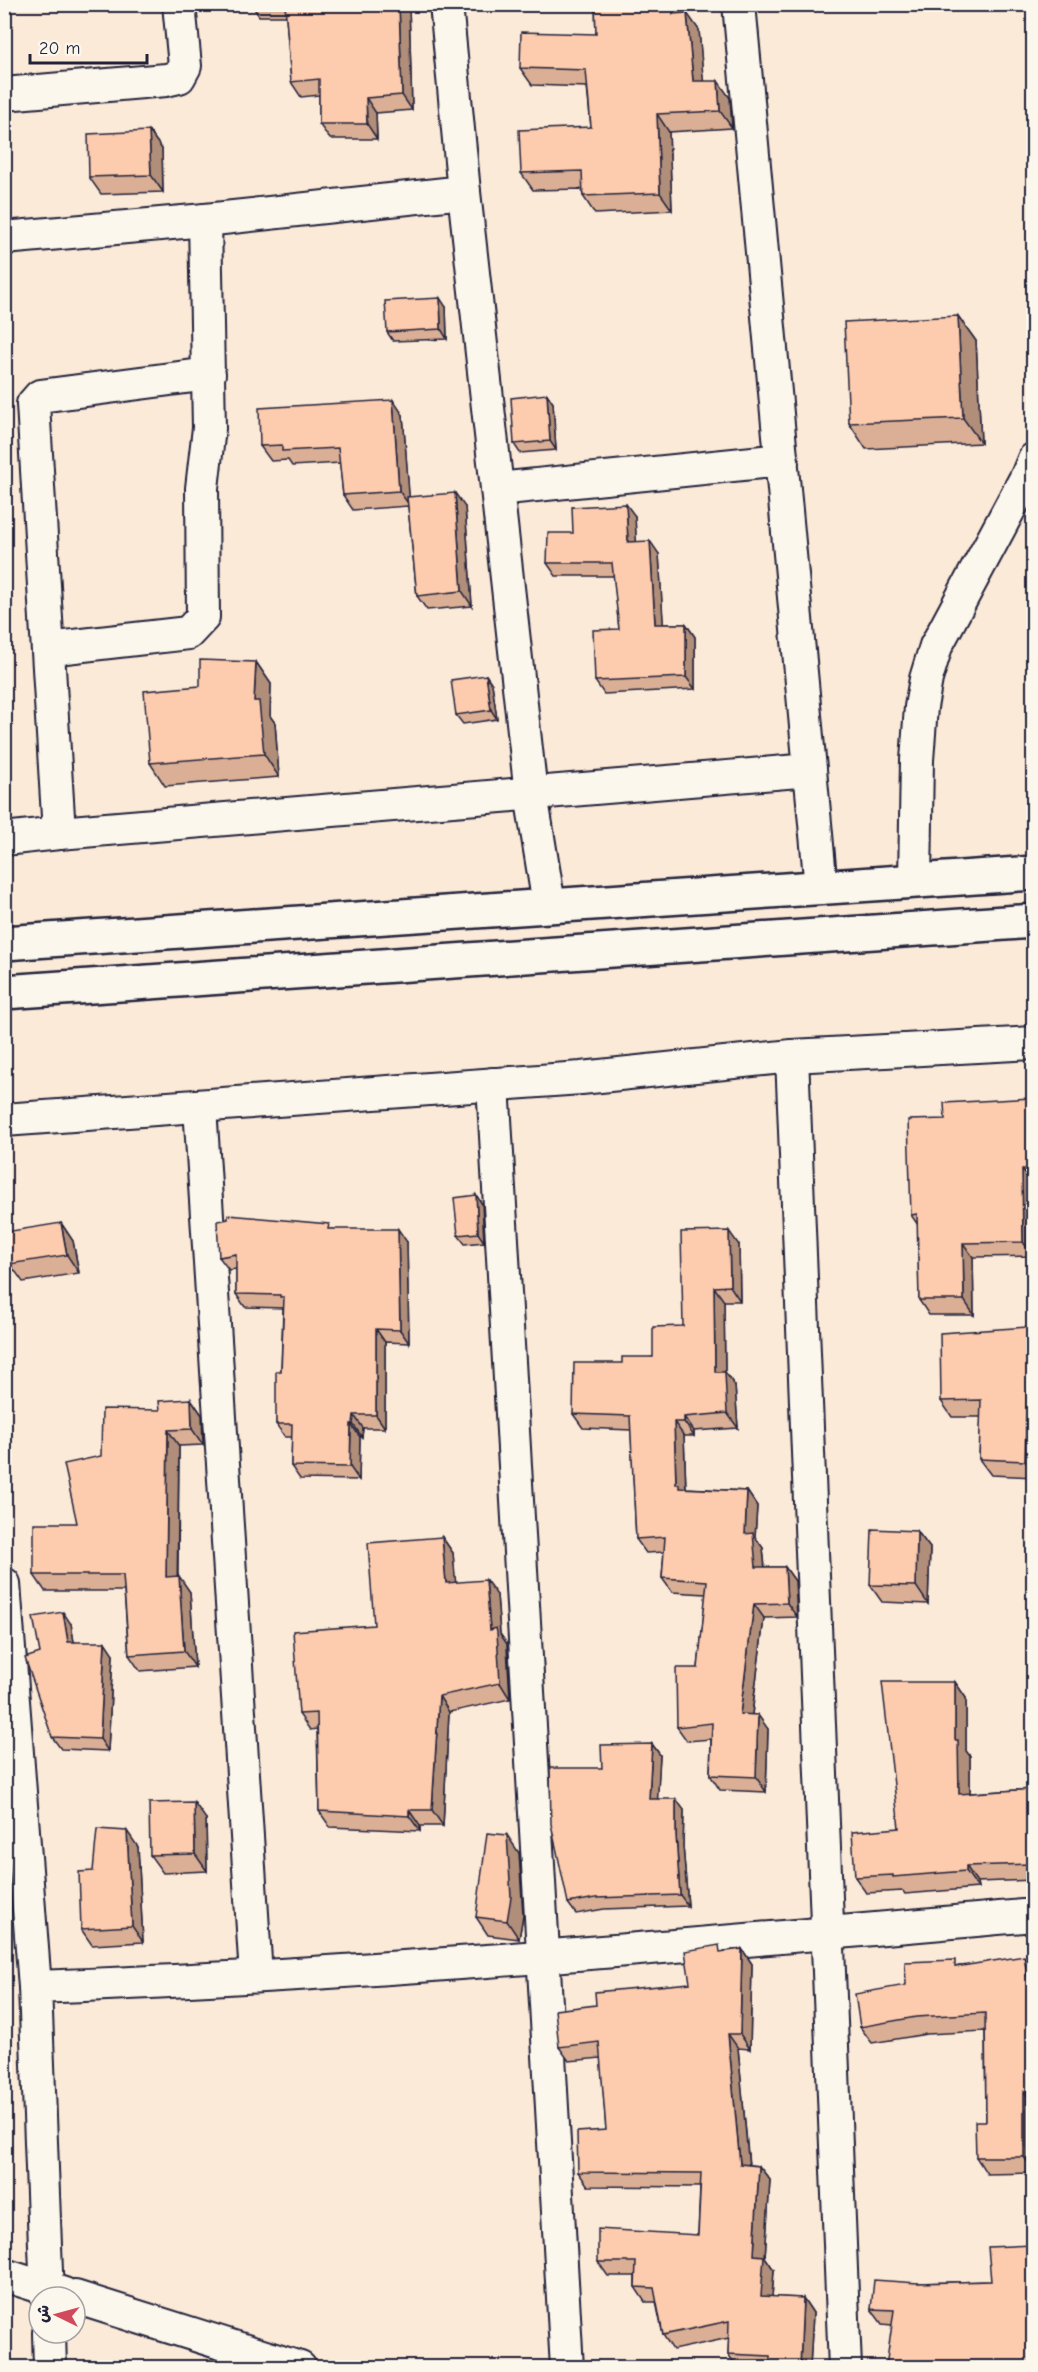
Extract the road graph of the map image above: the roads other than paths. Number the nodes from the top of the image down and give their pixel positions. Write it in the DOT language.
graph roads {
  1 [pos="179,4"];
  2 [pos="446,4"];
  3 [pos="739,4"];
  4 [pos="4,94"];
  5 [pos="464,192"];
  6 [pos="205,220"];
  7 [pos="4,238"];
  8 [pos="209,374"];
  9 [pos="782,460"];
  10 [pos="1031,467"];
  11 [pos="497,489"];
  12 [pos="48,649"];
  13 [pos="810,770"];
  14 [pos="531,794"];
  15 [pos="59,833"];
  16 [pos="4,839"];
  17 [pos="1034,873"];
  18 [pos="915,880"];
  19 [pos="821,888"];
  20 [pos="549,905"];
  21 [pos="1034,921"];
  22 [pos="4,943"];
  23 [pos="4,992"];
  24 [pos="1034,1043"];
  25 [pos="792,1056"];
  26 [pos="493,1084"];
  27 [pos="200,1107"];
  28 [pos="4,1120"];
  29 [pos="5,1604"];
  30 [pos="1034,1915"];
  31 [pos="826,1933"];
  32 [pos="543,1956"];
  33 [pos="256,1976"];
  34 [pos="35,1987"];
  35 [pos="4,2274"];
  36 [pos="34,2285"];
  37 [pos="60,2285"];
  38 [pos="87,2303"];
  39 [pos="49,2345"];
  40 [pos="292,2366"];
  41 [pos="50,2367"];
  42 [pos="567,2367"];
  43 [pos="846,2367"];
  1 -- 4 [label="street"];
  2 -- 5 [label="street"];
  3 -- 9 [label="street"];
  5 -- 6 [label="street"];
  5 -- 11 [label="street"];
  6 -- 7 [label="street"];
  6 -- 8 [label="street"];
  8 -- 12 [label="street"];
  8 -- 12 [label="street"];
  9 -- 11 [label="street"];
  9 -- 13 [label="street"];
  10 -- 18 [label="street"];
  11 -- 14 [label="street"];
  12 -- 15 [label="street"];
  13 -- 14 [label="street"];
  13 -- 19 [label="street"];
  14 -- 15 [label="street"];
  14 -- 20 [label="street"];
  15 -- 16 [label="street"];
  17 -- 18 [label="highway"];
  18 -- 19 [label="highway"];
  19 -- 20 [label="highway"];
  20 -- 22 [label="highway"];
  21 -- 23 [label="highway"];
  24 -- 25 [label="street"];
  25 -- 26 [label="street"];
  25 -- 31 [label="street"];
  26 -- 27 [label="street"];
  26 -- 32 [label="street"];
  27 -- 28 [label="street"];
  27 -- 33 [label="street"];
  29 -- 34 [label="street"];
  30 -- 31 [label="street"];
  31 -- 32 [label="street"];
  31 -- 43 [label="street"];
  32 -- 33 [label="street"];
  32 -- 42 [label="street"];
  33 -- 34 [label="street"];
  34 -- 37 [label="street"];
  35 -- 36 [label="street"];
  38 -- 40 [label="street"];
  39 -- 41 [label="street"];
}
